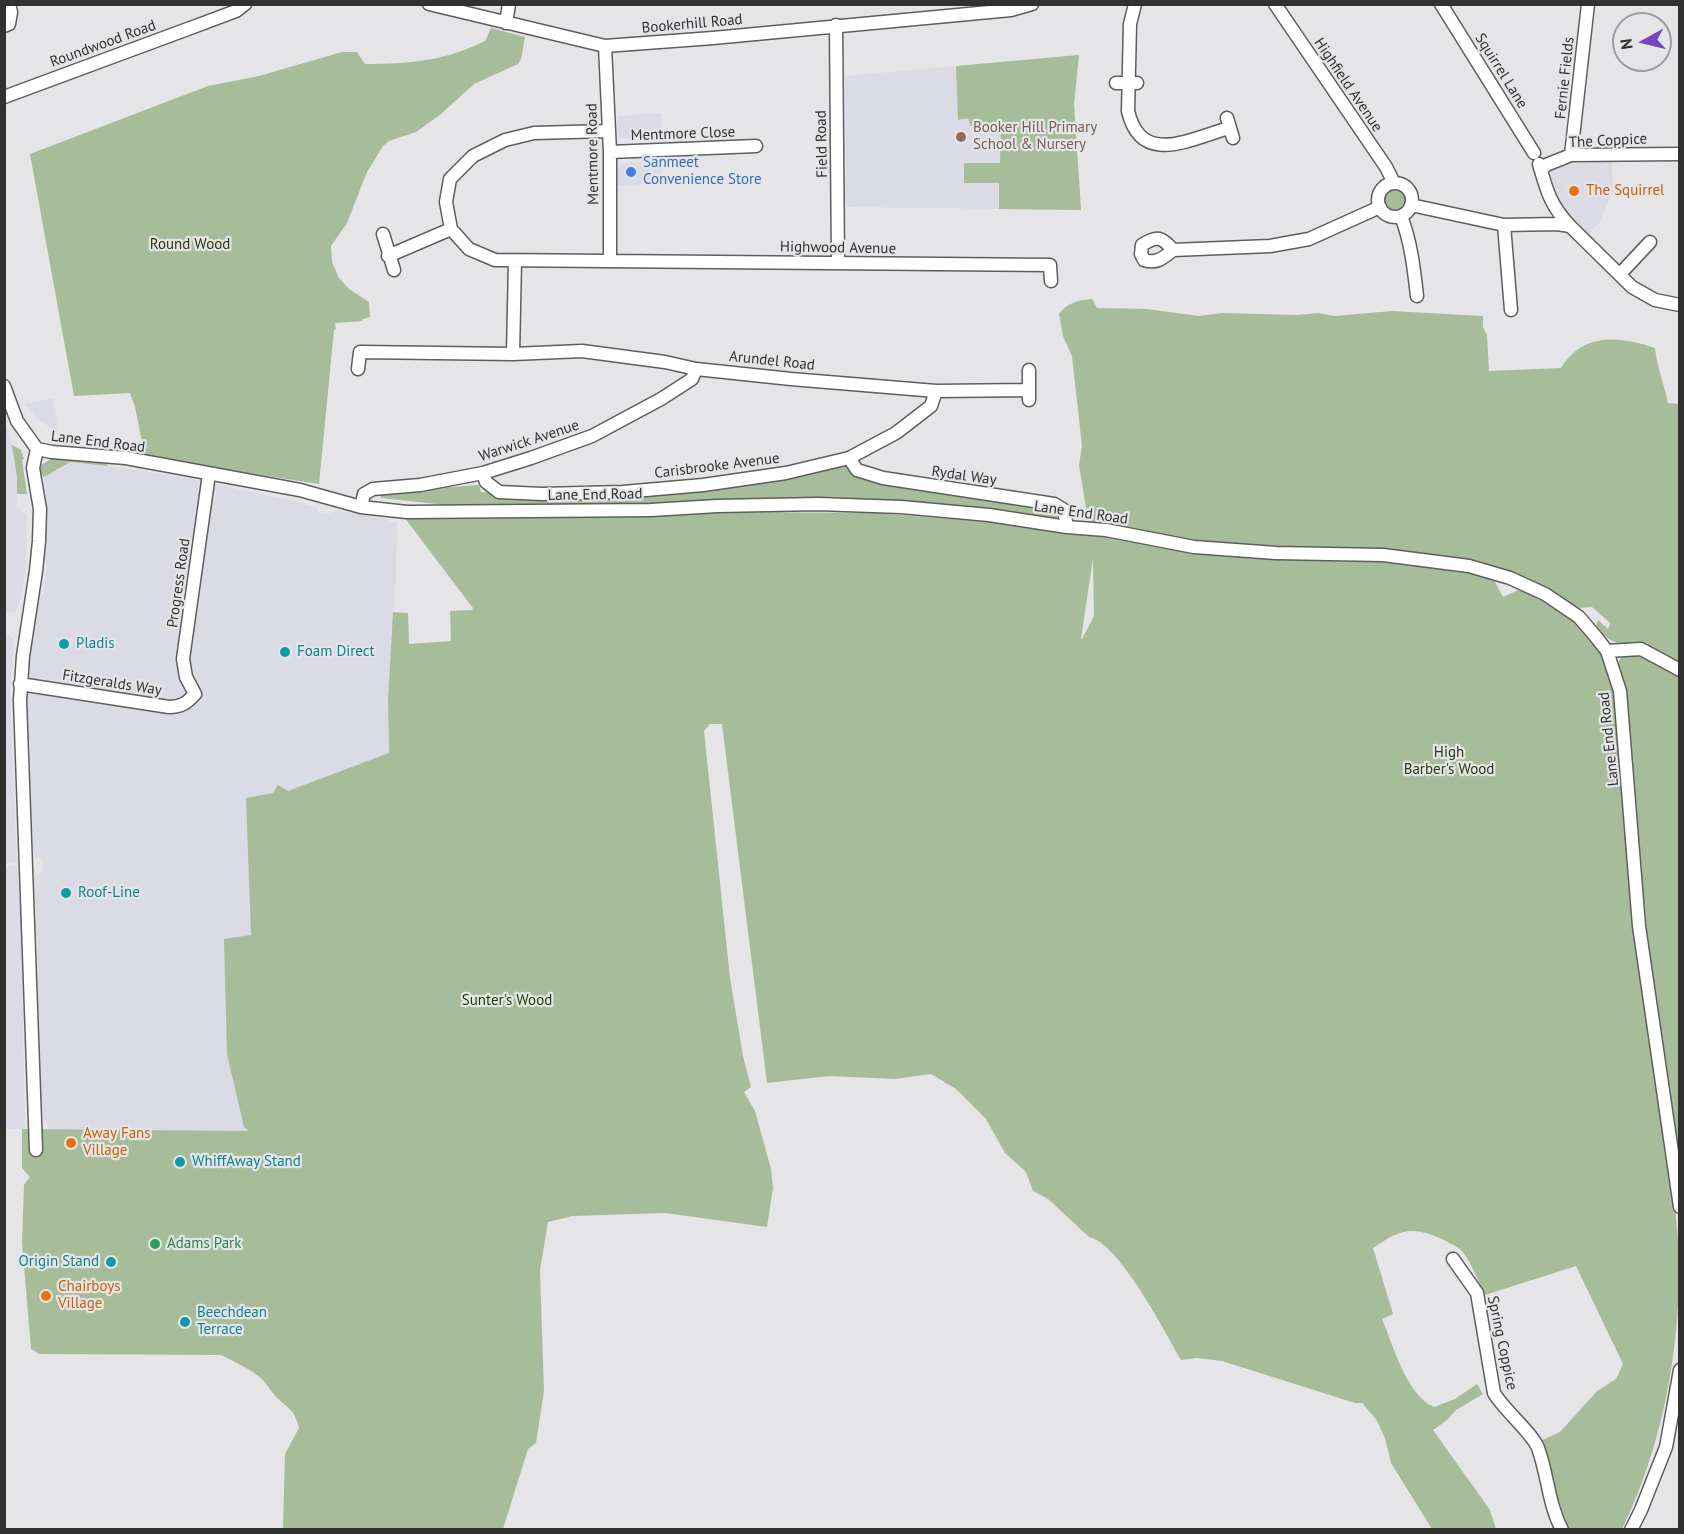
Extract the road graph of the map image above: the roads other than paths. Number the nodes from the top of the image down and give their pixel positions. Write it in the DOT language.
graph roads {
  1 [pos="9,4"];
  2 [pos="245,4"];
  3 [pos="429,4"];
  4 [pos="509,4"];
  5 [pos="1032,4"];
  6 [pos="1135,4"];
  7 [pos="1275,4"];
  8 [pos="1441,4"];
  9 [pos="1588,4"];
  10 [pos="506,23"];
  11 [pos="836,25"];
  12 [pos="4,26"];
  13 [pos="605,46"];
  14 [pos="4,97"];
  15 [pos="1230,128"];
  16 [pos="608,131"];
  17 [pos="756,146"];
  18 [pos="610,152"];
  19 [pos="1680,154"];
  20 [pos="1571,155"];
  21 [pos="1538,161"];
  22 [pos="1394,183"];
  23 [pos="1412,205"];
  24 [pos="1380,207"];
  25 [pos="1401,216"];
  26 [pos="1504,225"];
  27 [pos="1570,226"];
  28 [pos="451,229"];
  29 [pos="383,234"];
  30 [pos="1650,242"];
  31 [pos="1173,250"];
  32 [pos="388,256"];
  33 [pos="515,261"];
  34 [pos="609,261"];
  35 [pos="838,263"];
  36 [pos="394,270"];
  37 [pos="1620,274"];
  38 [pos="1051,281"];
  39 [pos="1417,296"];
  40 [pos="1680,305"];
  41 [pos="1512,310"];
  42 [pos="513,354"];
  43 [pos="358,369"];
  44 [pos="696,369"];
  45 [pos="1029,370"];
  46 [pos="4,386"];
  47 [pos="936,391"];
  48 [pos="38,449"];
  49 [pos="849,458"];
  50 [pos="483,473"];
  51 [pos="209,474"];
  52 [pos="361,507"];
  53 [pos="1067,527"];
  54 [pos="1607,651"];
  55 [pos="1680,670"];
  56 [pos="20,684"];
  57 [pos="195,694"];
  58 [pos="36,1150"];
  59 [pos="1680,1207"];
  60 [pos="1452,1259"];
  61 [pos="1680,1370"];
  62 [pos="1562,1530"];
  63 [pos="1631,1530"];
  1 -- 12 [label="street"];
  2 -- 14 [label="street, Roundwood Road"];
  3 -- 10 [label="street, Bookerhill Road"];
  4 -- 10 [label="street"];
  5 -- 11 [label="street, Bookerhill Road"];
  6 -- 15 [label="street"];
  7 -- 22 [label="street, Highfield Avenue"];
  8 -- 21 [label="street, Squirrel Lane"];
  9 -- 20 [label="street, Fernie Fields"];
  10 -- 13 [label="street, Bookerhill Road"];
  11 -- 13 [label="street, Bookerhill Road"];
  11 -- 35 [label="street, Field Road"];
  13 -- 16 [label="street, Mentmore Road"];
  16 -- 18 [label="street, Mentmore Road"];
  16 -- 28 [label="street"];
  17 -- 18 [label="street, Mentmore Close"];
  18 -- 34 [label="street, Mentmore Road"];
  19 -- 20 [label="street, The Coppice"];
  20 -- 21 [label="street, The Coppice"];
  21 -- 27 [label="street, Squirrel Lane"];
  22 -- 23 [label="street"];
  22 -- 24 [label="street"];
  23 -- 25 [label="street"];
  23 -- 26 [label="street"];
  24 -- 25 [label="street"];
  24 -- 31 [label="street"];
  25 -- 39 [label="street"];
  26 -- 27 [label="street"];
  26 -- 41 [label="street"];
  27 -- 37 [label="street, Squirrel Lane"];
  28 -- 32 [label="street"];
  28 -- 33 [label="street, Highwood Avenue"];
  29 -- 32 [label="street"];
  30 -- 37 [label="street"];
  32 -- 36 [label="street"];
  33 -- 34 [label="street, Highwood Avenue"];
  33 -- 42 [label="street"];
  34 -- 35 [label="street, Highwood Avenue"];
  35 -- 38 [label="street, Highwood Avenue"];
  37 -- 40 [label="street, Squirrel Lane"];
  42 -- 43 [label="street, Arundel Road"];
  42 -- 44 [label="street, Arundel Road"];
  44 -- 47 [label="street, Arundel Road"];
  44 -- 50 [label="street, Warwick Avenue"];
  45 -- 47 [label="street, Arundel Road"];
  46 -- 48 [label="street, Lane End Road"];
  47 -- 49 [label="street, Carisbrooke Avenue"];
  48 -- 51 [label="street, Lane End Road"];
  48 -- 56 [label="street"];
  49 -- 50 [label="street, Carisbrooke Avenue"];
  49 -- 53 [label="street, Rydal Way"];
  50 -- 52 [label="street, Warwick Avenue"];
  51 -- 52 [label="street, Lane End Road"];
  51 -- 57 [label="street, Progress Road"];
  52 -- 53 [label="street, Lane End Road"];
  53 -- 54 [label="street, Lane End Road"];
  54 -- 55 [label="street"];
  54 -- 59 [label="street, Lane End Road"];
  56 -- 57 [label="street, Fitzgeralds Way"];
  56 -- 58 [label="street"];
  60 -- 62 [label="street, Spring Coppice"];
  61 -- 63 [label="street"];
}
